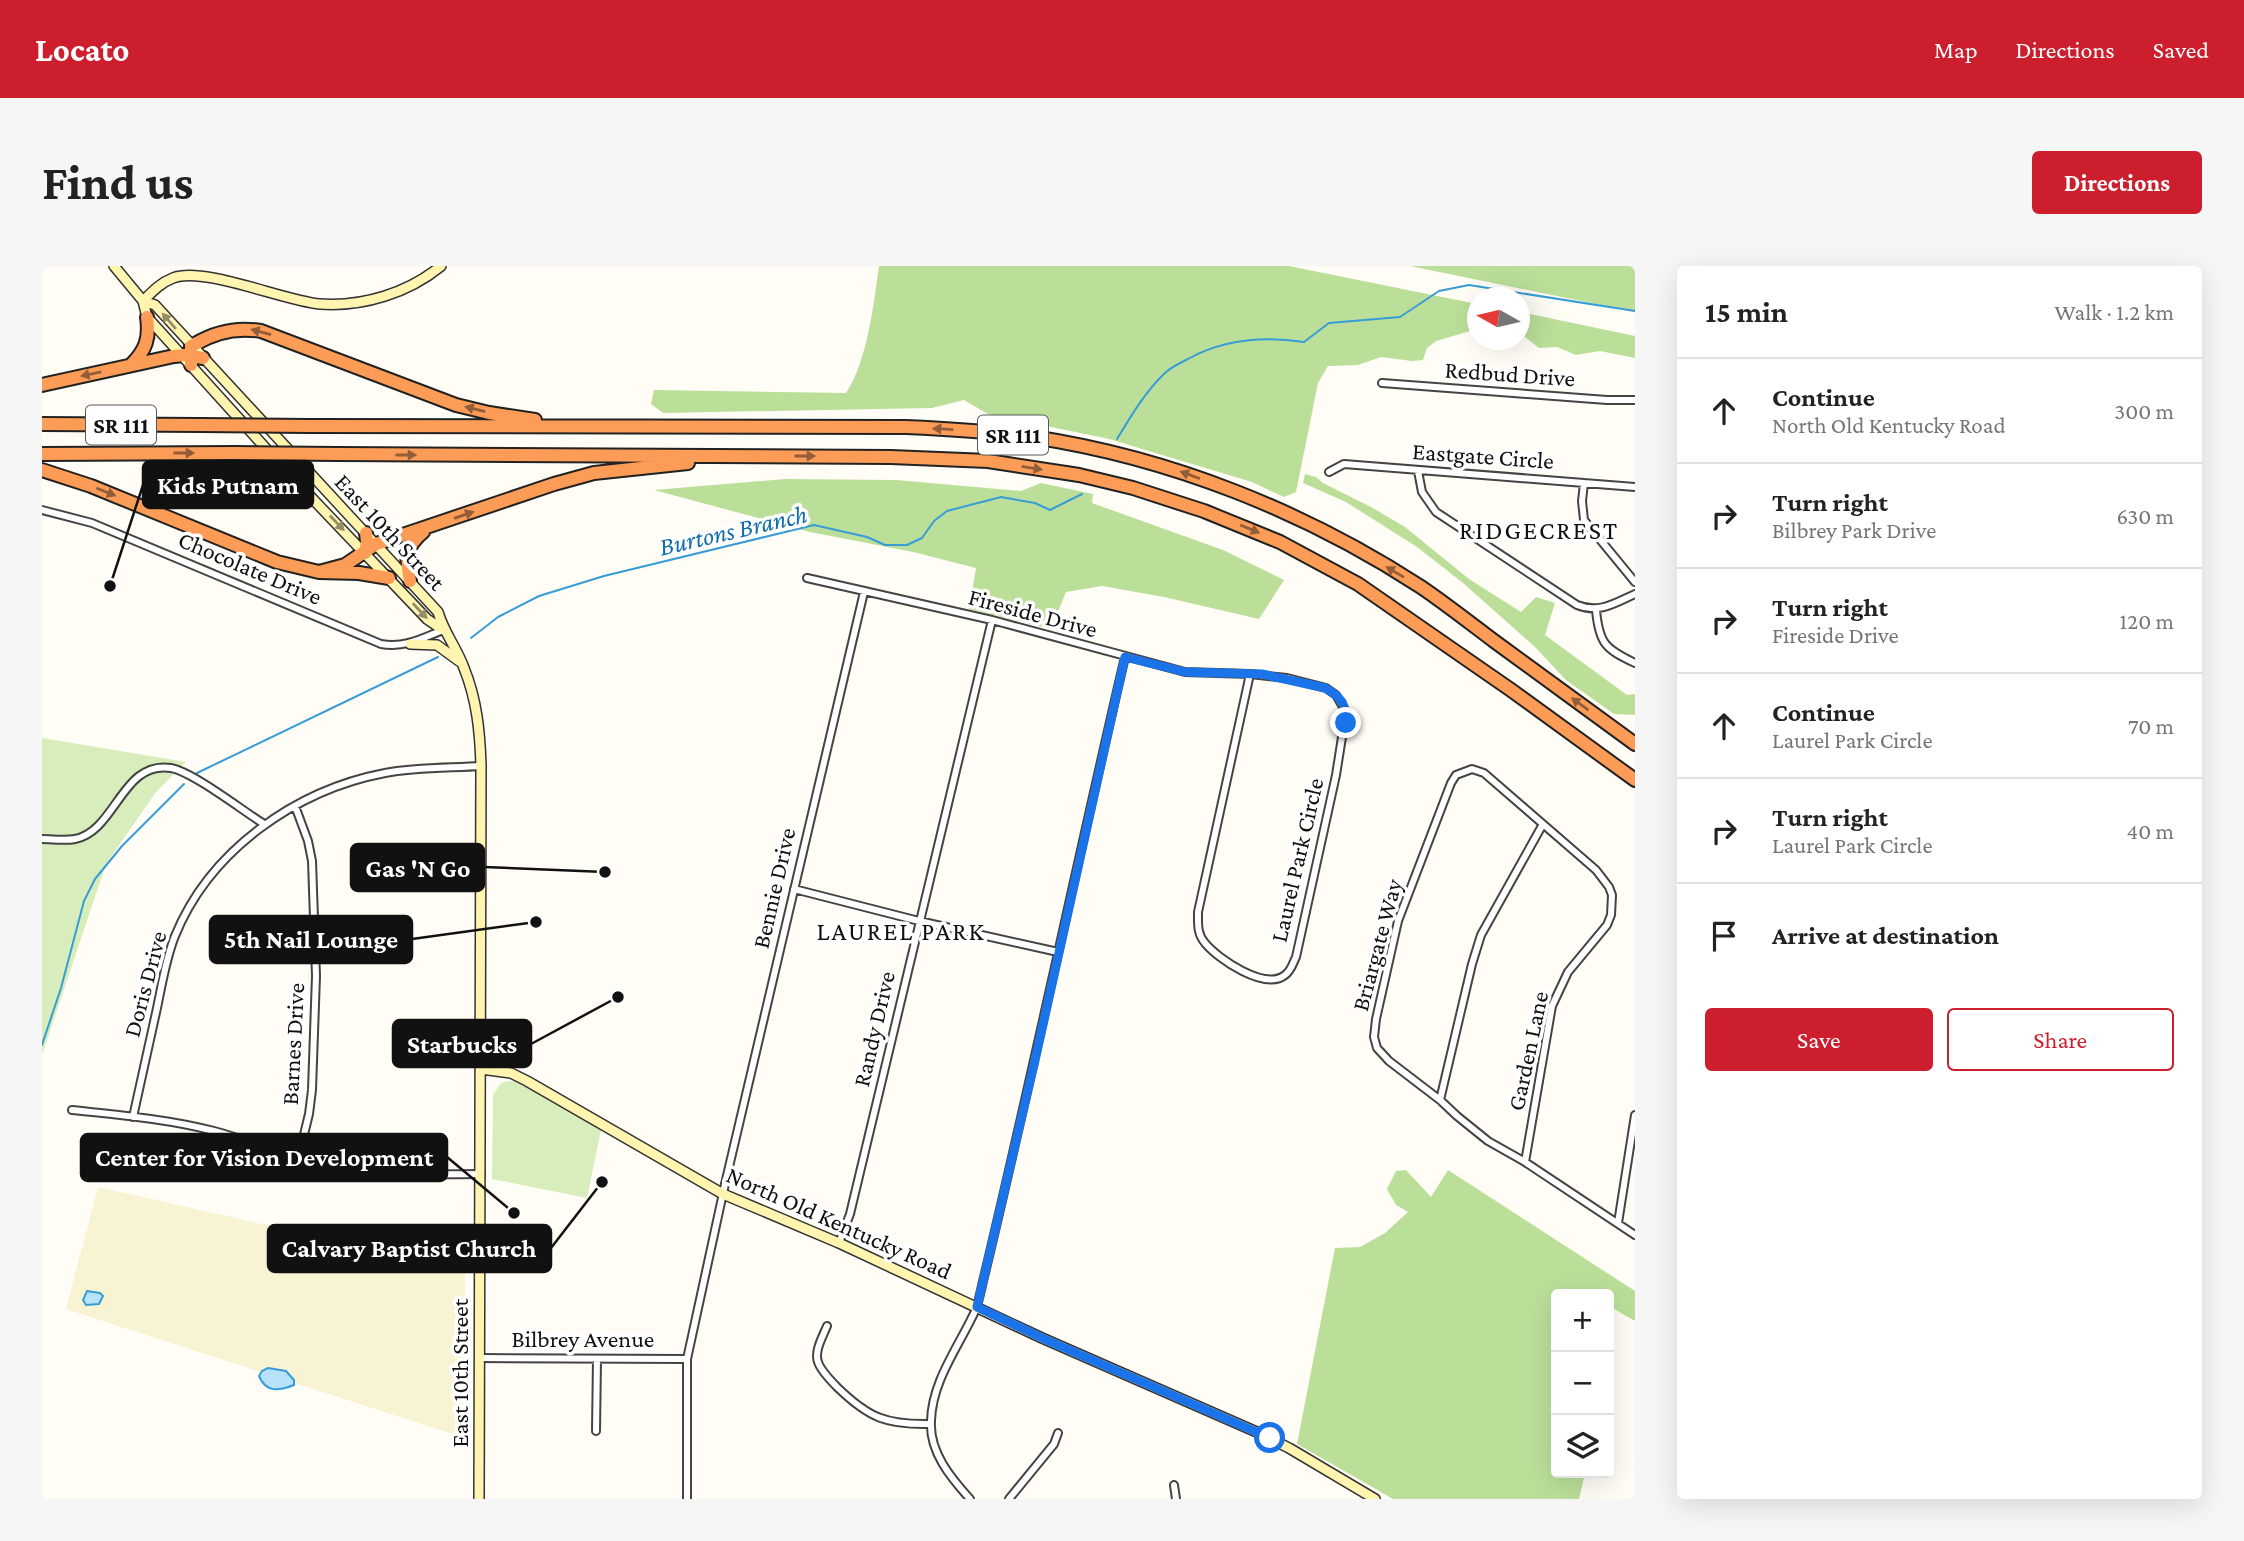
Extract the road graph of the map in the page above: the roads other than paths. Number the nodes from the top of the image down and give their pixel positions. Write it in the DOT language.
graph roads {
  1 [pos="114,266"];
  2 [pos="441,266"];
  3 [pos="143,301"];
  4 [pos="147,317"];
  5 [pos="192,356"];
  6 [pos="131,365"];
  7 [pos="1382,383"];
  8 [pos="42,385"];
  9 [pos="1635,400"];
  10 [pos="42,425"];
  11 [pos="664,427"];
  12 [pos="42,454"];
  13 [pos="758,456"];
  14 [pos="42,470"];
  15 [pos="1329,471"];
  16 [pos="1418,471"];
  17 [pos="1584,483"];
  18 [pos="1635,487"];
  19 [pos="42,510"];
  20 [pos="427,528"];
  21 [pos="366,533"];
  22 [pos="376,544"];
  23 [pos="365,553"];
  24 [pos="319,572"];
  25 [pos="389,578"];
  26 [pos="807,578"];
  27 [pos="411,581"];
  28 [pos="1635,582"];
  29 [pos="864,592"];
  30 [pos="1635,594"];
  31 [pos="1596,610"];
  32 [pos="992,620"];
  33 [pos="443,630"];
  34 [pos="411,644"];
  35 [pos="1125,657"];
  36 [pos="1635,663"];
  37 [pos="465,669"];
  38 [pos="1250,674"];
  39 [pos="1635,744"];
  40 [pos="481,766"];
  41 [pos="1635,780"];
  42 [pos="295,806"];
  43 [pos="264,824"];
  44 [pos="1543,824"];
  45 [pos="42,839"];
  46 [pos="794,889"];
  47 [pos="919,921"];
  48 [pos="1058,952"];
  49 [pos="481,1069"];
  50 [pos="1440,1100"];
  51 [pos="72,1110"];
  52 [pos="1635,1115"];
  53 [pos="133,1117"];
  54 [pos="298,1159"];
  55 [pos="1525,1162"];
  56 [pos="481,1174"];
  57 [pos="723,1194"];
  58 [pos="1618,1223"];
  59 [pos="1635,1235"];
  60 [pos="839,1242"];
  61 [pos="977,1307"];
  62 [pos="827,1326"];
  63 [pos="479,1358"];
  64 [pos="597,1359"];
  65 [pos="687,1359"];
  66 [pos="930,1424"];
  67 [pos="596,1431"];
  68 [pos="1058,1433"];
  69 [pos="1174,1485"];
  70 [pos="479,1499"];
  71 [pos="687,1499"];
  72 [pos="971,1499"];
  73 [pos="1009,1499"];
  74 [pos="1176,1499"];
  75 [pos="1375,1499"];
  1 -- 3 [label="main road"];
  2 -- 3 [label="main road"];
  3 -- 4 [label="main road, East 10th Street"];
  5 -- 3 [label="main road, one-way"];
  4 -- 5 [label="main road, East 10th Street"];
  4 -- 6 [label="highway"];
  5 -- 6 [label="highway"];
  11 -- 5 [label="highway, one-way"];
  5 -- 21 [label="main road, East 10th Street"];
  5 -- 23 [label="main road, East 10th Street, one-way"];
  6 -- 8 [label="highway, one-way"];
  7 -- 9 [label="street, Redbud Drive"];
  10 -- 11 [label="highway, SR 111, bridge"];
  39 -- 11 [label="highway, SR 111, one-way"];
  12 -- 13 [label="highway, SR 111, one-way, bridge"];
  20 -- 13 [label="highway, one-way"];
  13 -- 41 [label="highway, SR 111, one-way"];
  14 -- 24 [label="highway, one-way"];
  15 -- 16 [label="street, Eastgate Circle"];
  16 -- 17 [label="street, Eastgate Circle"];
  16 -- 31 [label="street"];
  17 -- 18 [label="street, Eastgate Circle"];
  17 -- 28 [label="street"];
  19 -- 34 [label="street, Chocolate Drive"];
  20 -- 22 [label="highway"];
  20 -- 27 [label="highway"];
  21 -- 22 [label="main road, East 10th Street"];
  21 -- 23 [label="highway"];
  22 -- 23 [label="highway"];
  22 -- 27 [label="main road, East 10th Street"];
  23 -- 24 [label="highway"];
  23 -- 25 [label="main road, East 10th Street"];
  24 -- 25 [label="highway"];
  25 -- 33 [label="main road, East 10th Street, one-way"];
  26 -- 29 [label="street, Fireside Drive"];
  27 -- 33 [label="main road, East 10th Street"];
  29 -- 32 [label="street, Fireside Drive"];
  29 -- 46 [label="street, Bennie Drive"];
  30 -- 31 [label="street"];
  31 -- 36 [label="street"];
  32 -- 35 [label="street, Fireside Drive"];
  32 -- 47 [label="street, Randy Drive"];
  33 -- 34 [label="street, Chocolate Drive"];
  33 -- 37 [label="main road, East 10th Street"];
  34 -- 37 [label="main road"];
  35 -- 38 [label="street, Fireside Drive"];
  35 -- 48 [label="street"];
  37 -- 40 [label="main road, East 10th Street"];
  38 -- 38 [label="street, Laurel Park Circle"];
  40 -- 42 [label="street, Doris Drive"];
  40 -- 49 [label="main road, East 10th Street"];
  42 -- 43 [label="street, Doris Drive"];
  42 -- 54 [label="street, Barnes Drive"];
  43 -- 45 [label="street"];
  43 -- 53 [label="street, Doris Drive"];
  44 -- 50 [label="street"];
  44 -- 50 [label="street, Briargate Way"];
  44 -- 55 [label="street, Garden Lane"];
  46 -- 47 [label="street"];
  46 -- 57 [label="street, Bennie Drive"];
  47 -- 48 [label="street"];
  47 -- 60 [label="street, Randy Drive"];
  48 -- 61 [label="street"];
  49 -- 56 [label="main road, East 10th Street"];
  49 -- 57 [label="main road, North Old Kentucky Road"];
  50 -- 55 [label="street, Briargate Way"];
  51 -- 53 [label="street"];
  52 -- 58 [label="street"];
  53 -- 54 [label="street"];
  54 -- 56 [label="street"];
  55 -- 58 [label="street, Briargate Way"];
  56 -- 63 [label="main road, East 10th Street"];
  57 -- 60 [label="main road, North Old Kentucky Road"];
  57 -- 65 [label="street, Bennie Drive"];
  58 -- 59 [label="street, Briargate Way"];
  60 -- 61 [label="main road, North Old Kentucky Road"];
  61 -- 66 [label="street"];
  61 -- 75 [label="main road, North Old Kentucky Road"];
  62 -- 66 [label="street"];
  63 -- 64 [label="street, Bilbrey Avenue"];
  63 -- 70 [label="main road, East 10th Street"];
  64 -- 65 [label="street, Bilbrey Avenue"];
  64 -- 67 [label="street"];
  65 -- 71 [label="street, Bennie Drive"];
  66 -- 72 [label="street"];
  68 -- 73 [label="street"];
  69 -- 74 [label="street"];
}
